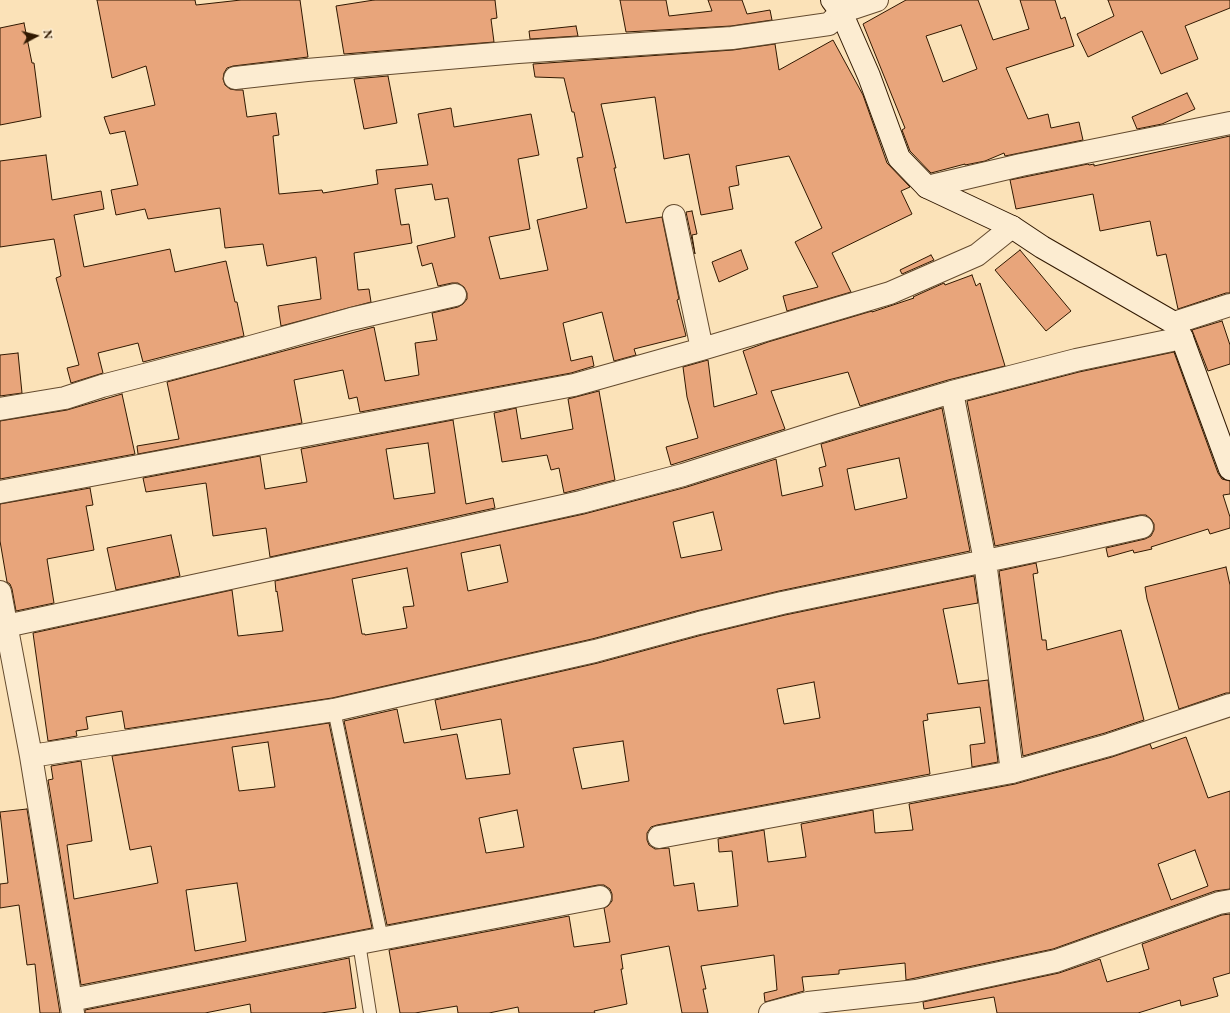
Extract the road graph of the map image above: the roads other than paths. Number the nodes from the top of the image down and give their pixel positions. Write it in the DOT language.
graph roads {
  1 [pos="877,0"];
  2 [pos="836,6"];
  3 [pos="235,78"];
  4 [pos="1230,123"];
  5 [pos="926,187"];
  6 [pos="674,216"];
  7 [pos="1012,227"];
  8 [pos="455,295"];
  9 [pos="1230,305"];
  10 [pos="1178,330"];
  11 [pos="702,349"];
  12 [pos="952,392"];
  13 [pos="0,409"];
  14 [pos="1230,469"];
  15 [pos="0,492"];
  16 [pos="1142,527"];
  17 [pos="985,561"];
  18 [pos="0,592"];
  19 [pos="6,626"];
  20 [pos="1230,705"];
  21 [pos="334,710"];
  22 [pos="31,756"];
  23 [pos="1012,772"];
  24 [pos="659,837"];
  25 [pos="600,896"];
  26 [pos="1230,901"];
  27 [pos="382,939"];
  28 [pos="359,943"];
  29 [pos="72,1006"];
  30 [pos="370,1013"];
  31 [pos="770,1013"];
  1 -- 2 [label="street"];
  2 -- 3 [label="street"];
  2 -- 5 [label="street"];
  4 -- 5 [label="street"];
  5 -- 7 [label="street"];
  6 -- 11 [label="street"];
  7 -- 10 [label="street"];
  7 -- 11 [label="street"];
  8 -- 13 [label="street"];
  9 -- 10 [label="street"];
  10 -- 12 [label="street"];
  10 -- 14 [label="street"];
  11 -- 15 [label="street"];
  12 -- 17 [label="street"];
  12 -- 19 [label="street"];
  16 -- 17 [label="street"];
  17 -- 21 [label="street"];
  17 -- 23 [label="street"];
  18 -- 19 [label="street"];
  19 -- 22 [label="street"];
  20 -- 23 [label="street"];
  21 -- 22 [label="street"];
  21 -- 27 [label="lane"];
  22 -- 29 [label="street"];
  23 -- 24 [label="street"];
  25 -- 27 [label="street"];
  26 -- 31 [label="street"];
  27 -- 28 [label="street"];
  28 -- 29 [label="street"];
  28 -- 30 [label="lane"];
}
